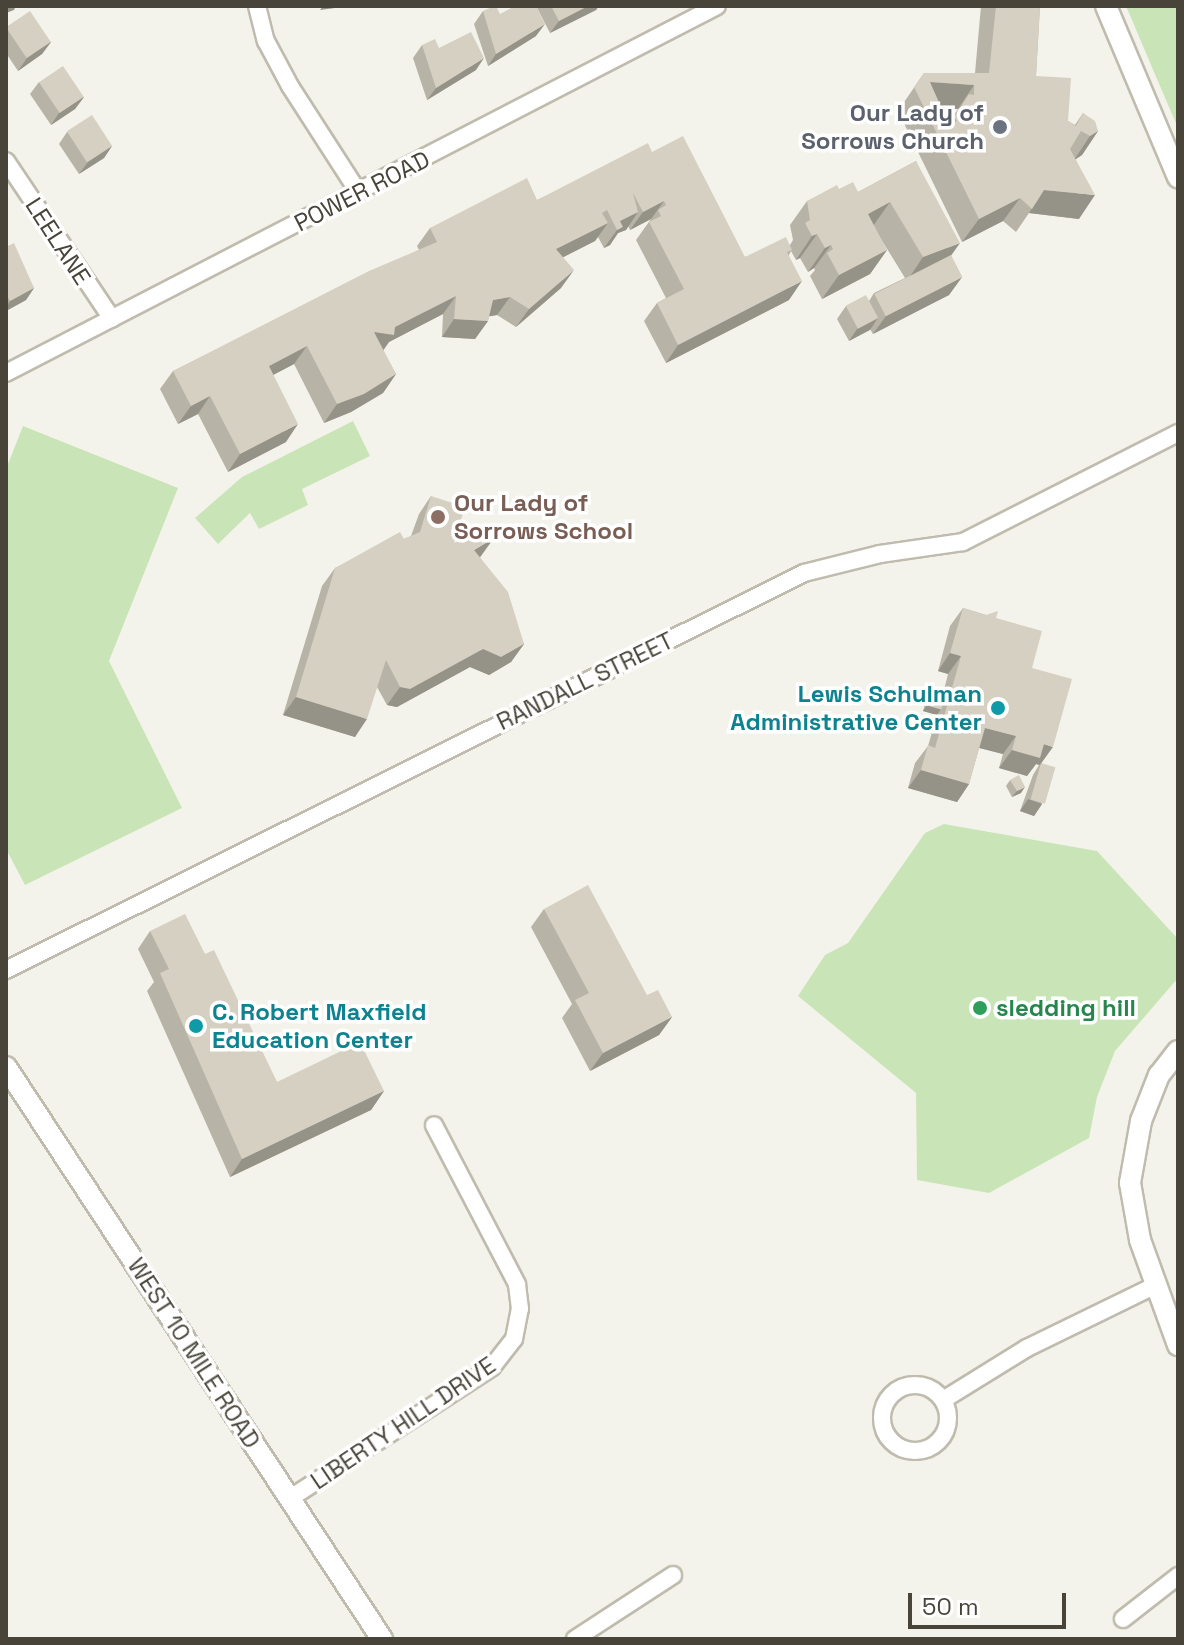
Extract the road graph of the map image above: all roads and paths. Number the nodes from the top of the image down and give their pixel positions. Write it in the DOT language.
graph roads {
  1 [pos="257,6"];
  2 [pos="717,6"];
  3 [pos="1106,6"];
  4 [pos="6,161"];
  5 [pos="1178,177"];
  6 [pos="359,193"];
  7 [pos="112,319"];
  8 [pos="6,373"];
  9 [pos="1178,433"];
  10 [pos="6,970"];
  11 [pos="1178,1051"];
  12 [pos="6,1067"];
  13 [pos="434,1125"];
  14 [pos="1154,1286"];
  15 [pos="1178,1345"];
  16 [pos="943,1400"];
  17 [pos="289,1499"];
  18 [pos="673,1575"];
  19 [pos="1178,1576"];
  20 [pos="1123,1619"];
  21 [pos="382,1639"];
  22 [pos="575,1639"];
  1 -- 6 [label="street"];
  2 -- 6 [label="street, POWER ROAD"];
  3 -- 5 [label="street"];
  4 -- 7 [label="street, LEELANE"];
  6 -- 7 [label="street, POWER ROAD"];
  7 -- 8 [label="street, POWER ROAD"];
  9 -- 10 [label="street, RANDALL STREET"];
  11 -- 14 [label="street"];
  12 -- 17 [label="street, WEST 10 MILE ROAD"];
  13 -- 17 [label="street, LIBERTY HILL DRIVE"];
  14 -- 15 [label="street"];
  14 -- 16 [label="street"];
  16 -- 16 [label="street"];
  17 -- 21 [label="street, WEST 10 MILE ROAD"];
  18 -- 22 [label="street"];
  19 -- 20 [label="street"];
}
